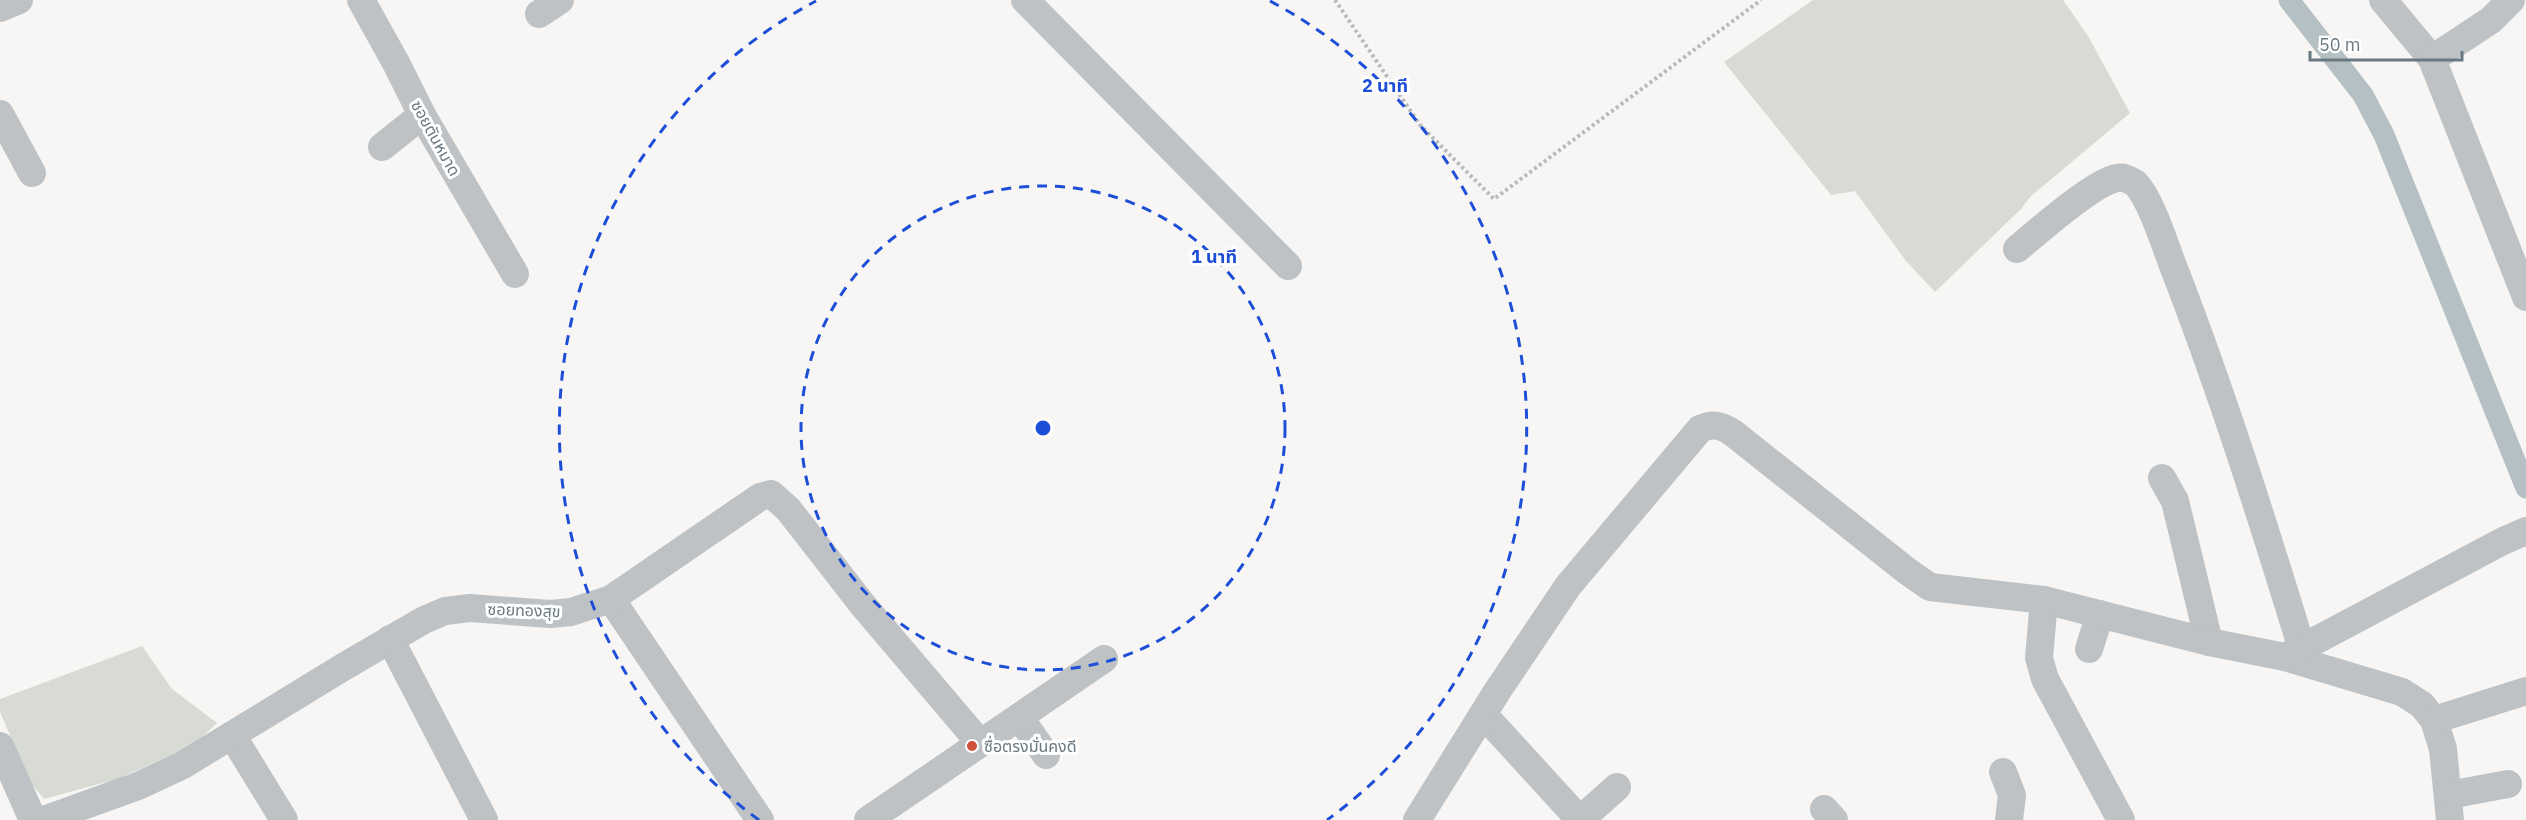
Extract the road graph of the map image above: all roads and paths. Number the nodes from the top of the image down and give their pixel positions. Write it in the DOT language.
graph roads {
  1 [pos="19,0"];
  2 [pos="361,0"];
  3 [pos="1024,0"];
  4 [pos="1335,0"];
  5 [pos="1761,0"];
  6 [pos="2383,0"];
  7 [pos="2511,0"];
  8 [pos="0,8"];
  9 [pos="2432,58"];
  10 [pos="0,114"];
  11 [pos="422,115"];
  12 [pos="382,147"];
  13 [pos="32,173"];
  14 [pos="2017,249"];
  15 [pos="1288,266"];
  16 [pos="515,274"];
  17 [pos="2526,297"];
  18 [pos="2162,478"];
  19 [pos="2526,531"];
  20 [pos="611,599"];
  21 [pos="2044,600"];
  22 [pos="2100,614"];
  23 [pos="390,639"];
  24 [pos="2209,642"];
  25 [pos="2089,649"];
  26 [pos="2294,653"];
  27 [pos="1104,659"];
  28 [pos="2526,691"];
  29 [pos="1483,714"];
  30 [pos="1020,718"];
  31 [pos="2434,720"];
  32 [pos="232,735"];
  33 [pos="980,743"];
  34 [pos="0,746"];
  35 [pos="1046,755"];
  36 [pos="2003,772"];
  37 [pos="2508,784"];
  38 [pos="1617,787"];
  39 [pos="2450,808"];
  40 [pos="33,820"];
  41 [pos="44,820"];
  42 [pos="284,820"];
  43 [pos="484,820"];
  44 [pos="760,820"];
  45 [pos="868,820"];
  46 [pos="1418,820"];
  47 [pos="1580,820"];
  48 [pos="2009,820"];
  49 [pos="2121,820"];
  1 -- 8 [label="street"];
  2 -- 11 [label="street, ซอยตันหมาด"];
  3 -- 15 [label="street"];
  4 -- 5 [label="path"];
  6 -- 9 [label="street"];
  7 -- 9 [label="street"];
  9 -- 17 [label="street"];
  10 -- 13 [label="street"];
  11 -- 12 [label="street"];
  11 -- 16 [label="street, ซอยตันหมาด"];
  14 -- 26 [label="street"];
  18 -- 24 [label="street"];
  19 -- 26 [label="street"];
  20 -- 23 [label="street, ซอยทองสุข"];
  20 -- 33 [label="street, ซอยทองสุข"];
  20 -- 44 [label="street"];
  21 -- 22 [label="street"];
  21 -- 29 [label="street"];
  21 -- 49 [label="street"];
  22 -- 24 [label="street"];
  22 -- 25 [label="street"];
  23 -- 32 [label="street, ซอยทองสุข"];
  23 -- 43 [label="street"];
  24 -- 26 [label="street"];
  26 -- 31 [label="street"];
  27 -- 30 [label="street"];
  28 -- 31 [label="street"];
  29 -- 46 [label="street"];
  29 -- 47 [label="street"];
  30 -- 33 [label="street"];
  30 -- 35 [label="street"];
  31 -- 39 [label="street"];
  32 -- 41 [label="street, ซอยทองสุข"];
  32 -- 42 [label="street"];
  33 -- 45 [label="street"];
  34 -- 40 [label="street"];
  36 -- 48 [label="street"];
  37 -- 39 [label="street"];
  38 -- 47 [label="street"];
}
